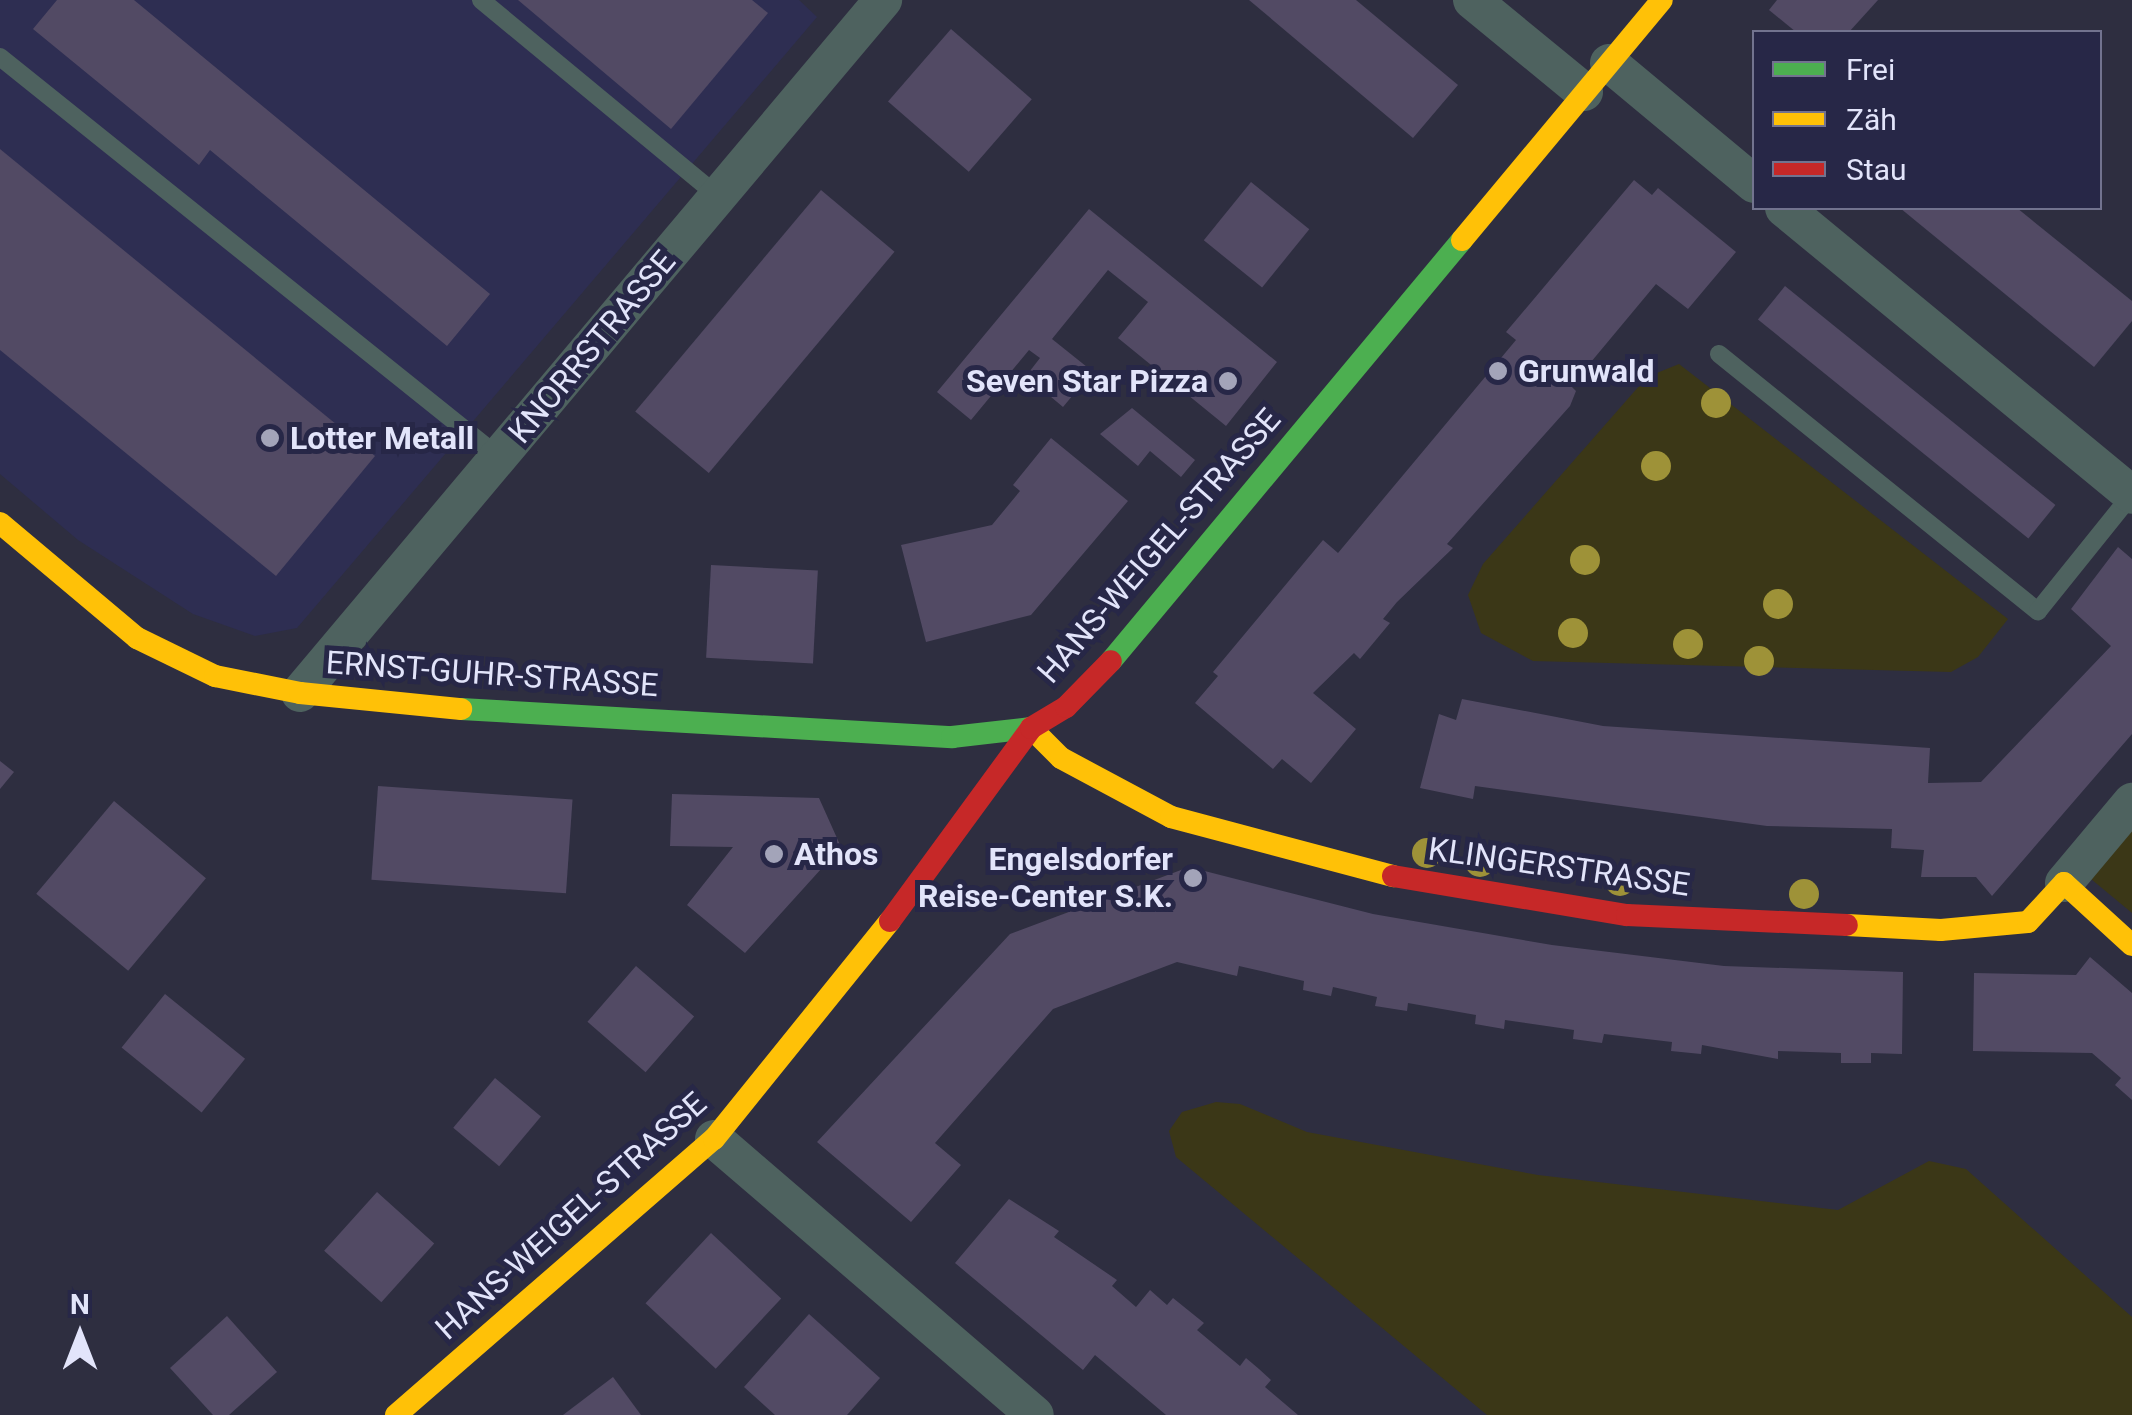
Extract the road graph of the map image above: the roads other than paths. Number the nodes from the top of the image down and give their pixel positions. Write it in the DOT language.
graph roads {
  1 [pos="481,0"];
  2 [pos="883,0"];
  3 [pos="1472,0"];
  4 [pos="1662,0"];
  5 [pos="0,57"];
  6 [pos="1610,62"];
  7 [pos="1584,92"];
  8 [pos="1752,182"];
  9 [pos="718,196"];
  10 [pos="1786,210"];
  11 [pos="1719,354"];
  12 [pos="499,457"];
  13 [pos="2132,495"];
  14 [pos="0,522"];
  15 [pos="300,693"];
  16 [pos="1030,728"];
  17 [pos="2132,802"];
  18 [pos="2064,883"];
  19 [pos="2132,946"];
  20 [pos="714,1139"];
  21 [pos="396,1415"];
  22 [pos="1035,1415"];
  1 -- 9 [label="lane"];
  2 -- 9 [label="street, KNORRSTRASSE"];
  3 -- 7 [label="street"];
  4 -- 6 [label="street, HANS-WEIGEL-STRASSE"];
  5 -- 12 [label="lane"];
  6 -- 7 [label="street, HANS-WEIGEL-STRASSE"];
  6 -- 8 [label="street"];
  7 -- 16 [label="street, HANS-WEIGEL-STRASSE"];
  9 -- 12 [label="street, KNORRSTRASSE"];
  10 -- 13 [label="street"];
  11 -- 13 [label="lane"];
  12 -- 15 [label="street, KNORRSTRASSE"];
  14 -- 15 [label="street, ERNST-GUHR-STRASSE"];
  15 -- 16 [label="street, ERNST-GUHR-STRASSE"];
  16 -- 18 [label="street, KLINGERSTRASSE"];
  16 -- 20 [label="street, HANS-WEIGEL-STRASSE"];
  17 -- 18 [label="street"];
  18 -- 19 [label="street"];
  20 -- 21 [label="street, HANS-WEIGEL-STRASSE"];
  20 -- 22 [label="street"];
}
